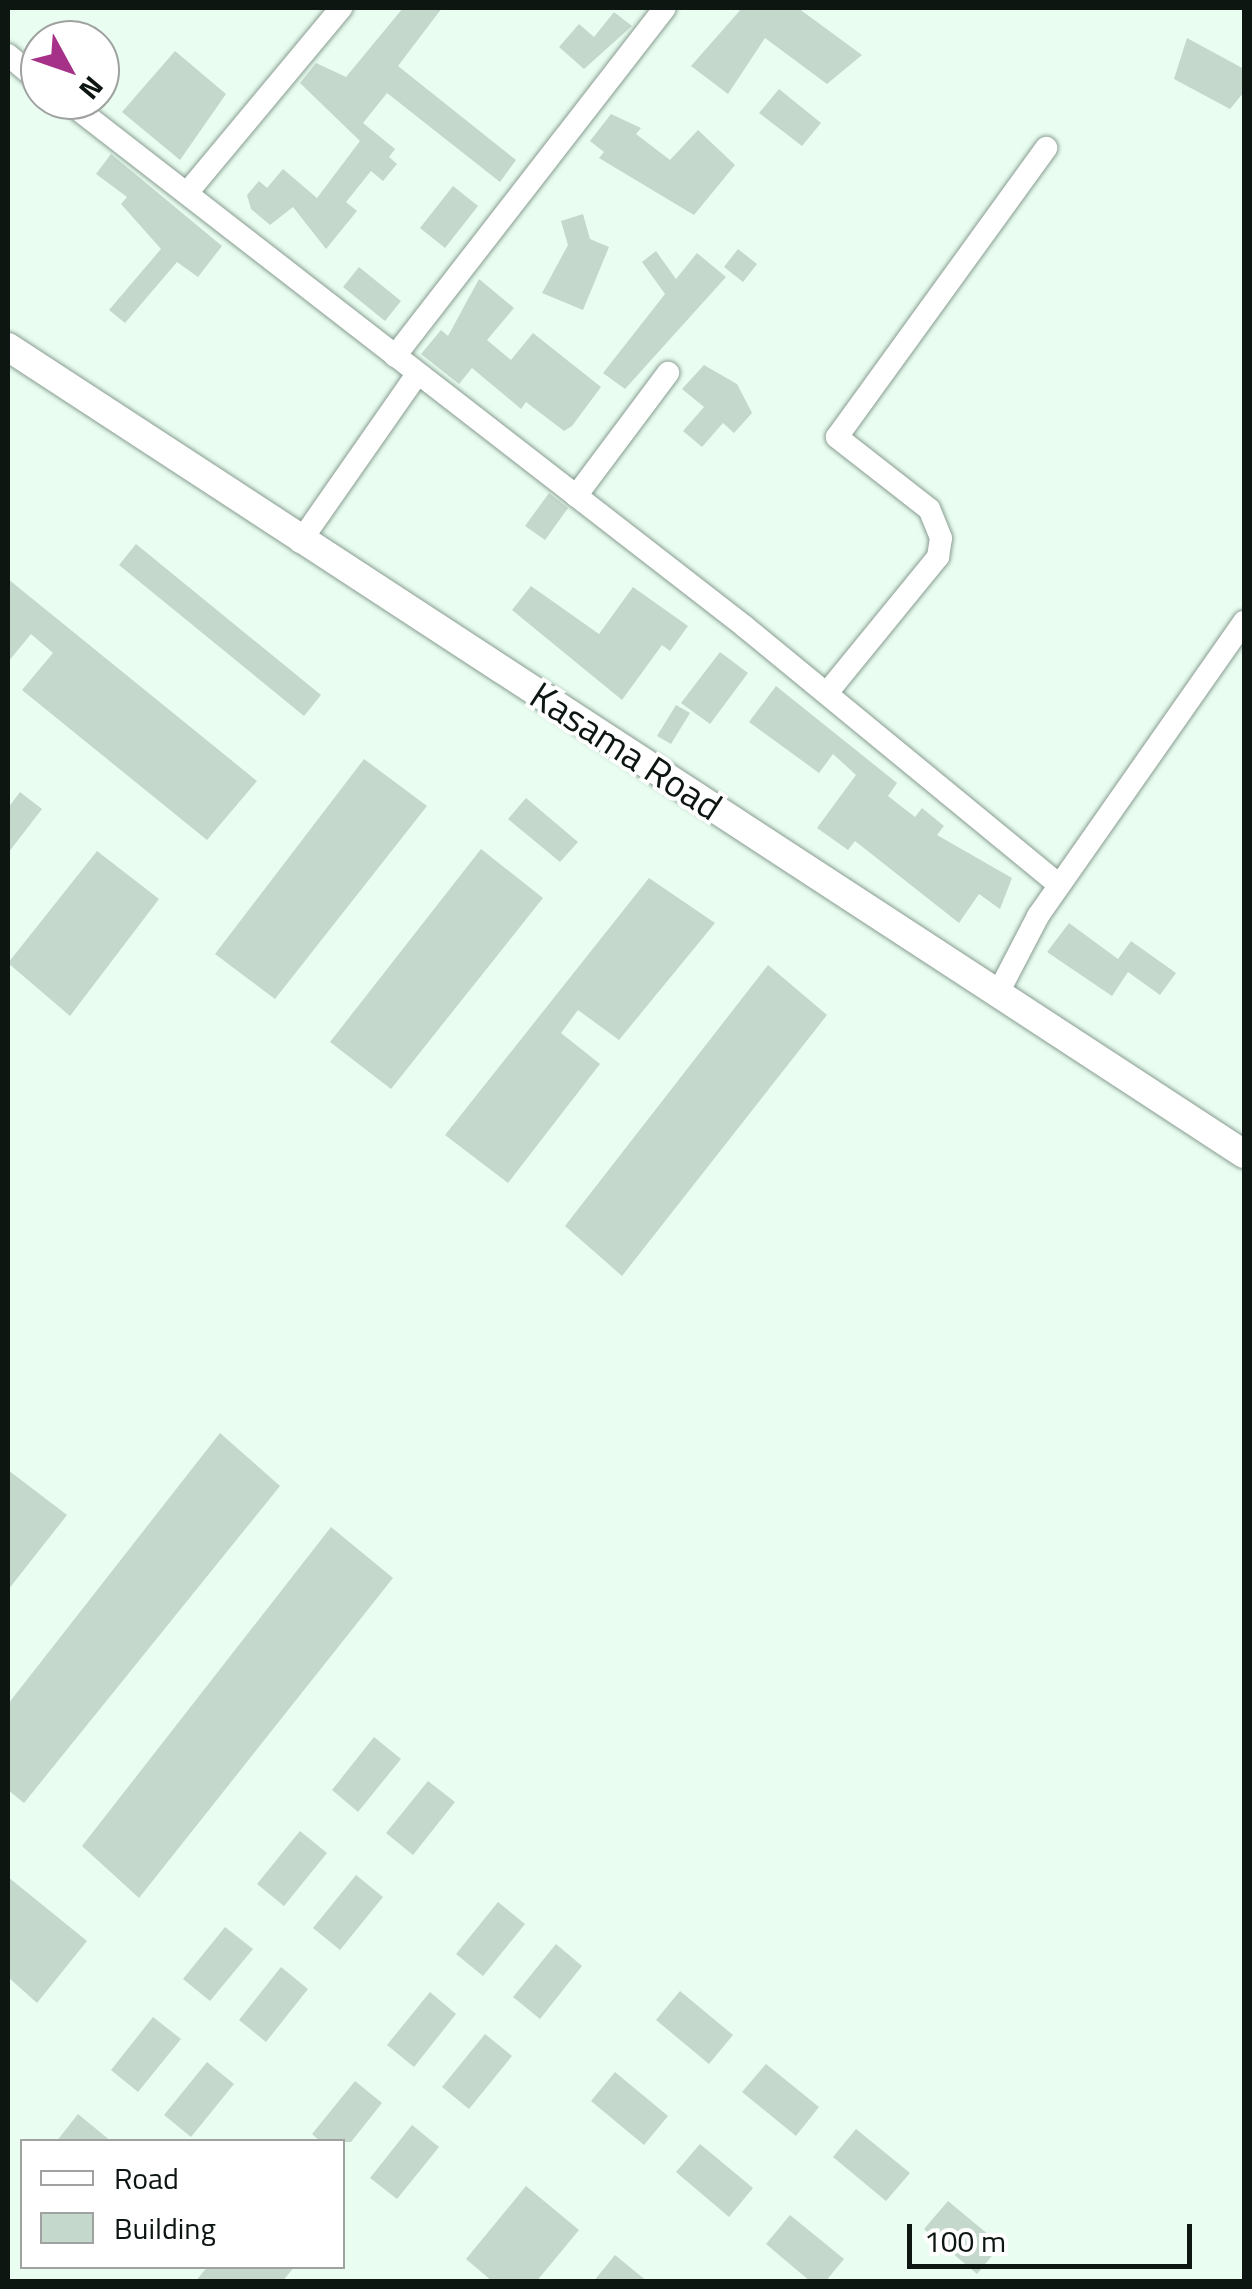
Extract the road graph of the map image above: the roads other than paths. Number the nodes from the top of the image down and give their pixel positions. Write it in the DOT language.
graph roads {
  1 [pos="341,8"];
  2 [pos="665,8"];
  3 [pos="92,120"];
  4 [pos="1046,148"];
  5 [pos="187,193"];
  6 [pos="8,348"];
  7 [pos="395,356"];
  8 [pos="668,373"];
  9 [pos="417,374"];
  10 [pos="576,496"];
  11 [pos="300,542"];
  12 [pos="1244,622"];
  13 [pos="827,693"];
  14 [pos="1060,885"];
  15 [pos="998,993"];
  16 [pos="1244,1154"];
  1 -- 5 [label="street"];
  2 -- 7 [label="street"];
  3 -- 5 [label="street"];
  4 -- 13 [label="street"];
  5 -- 7 [label="street"];
  6 -- 11 [label="street, Kasama Road"];
  7 -- 9 [label="street"];
  8 -- 10 [label="street"];
  9 -- 10 [label="street"];
  9 -- 11 [label="street"];
  10 -- 13 [label="street"];
  11 -- 15 [label="street, Kasama Road"];
  12 -- 14 [label="street"];
  13 -- 14 [label="street"];
  14 -- 15 [label="street"];
  15 -- 16 [label="street, Kasama Road"];
}
